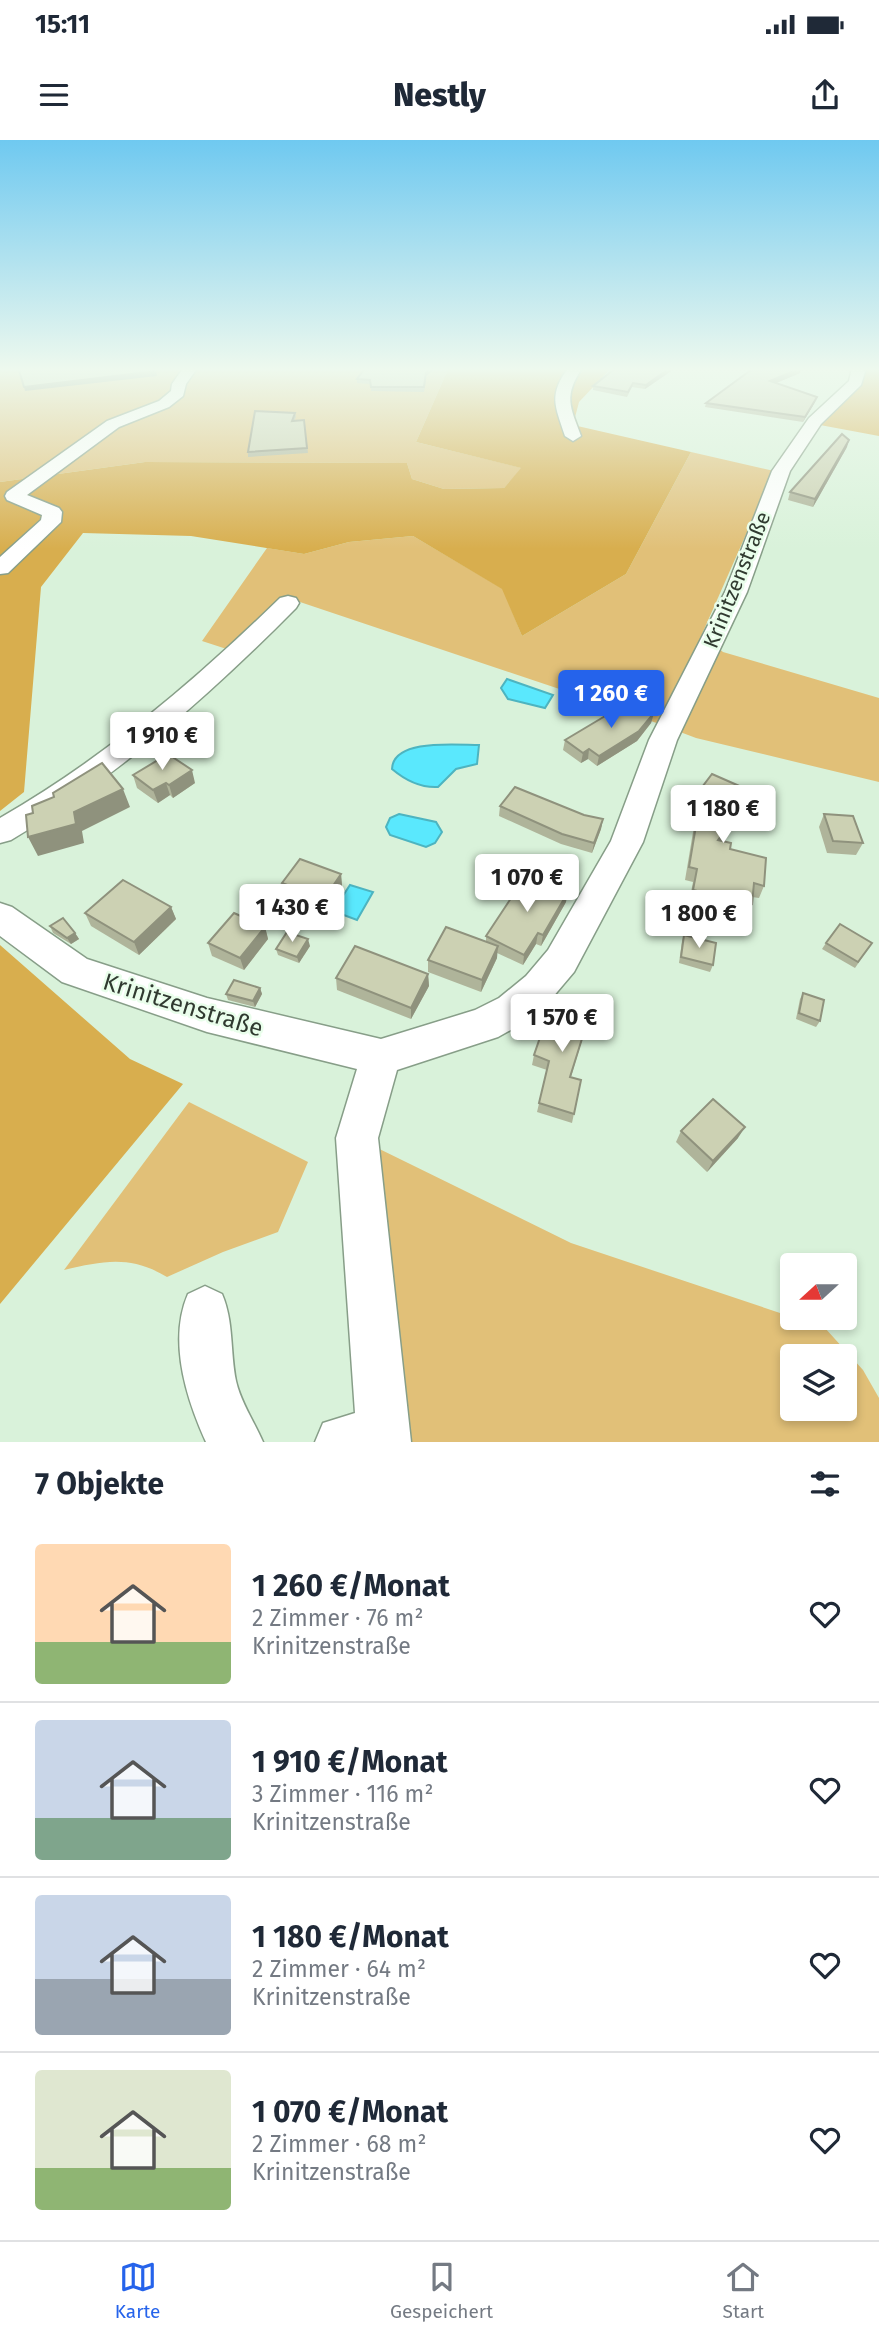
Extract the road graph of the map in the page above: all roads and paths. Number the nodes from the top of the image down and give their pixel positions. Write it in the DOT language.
graph roads {
  1 [pos="108,428"];
  2 [pos="569,428"];
  3 [pos="810,428"];
  4 [pos="573,436"];
  5 [pos="0,568"];
  6 [pos="288,603"];
  7 [pos="0,832"];
  8 [pos="0,917"];
  9 [pos="381,1057"];
  10 [pos="205,1311"];
  11 [pos="370,1440"];
  12 [pos="236,1442"];
  1 -- 5 [label="street"];
  2 -- 4 [label="street"];
  3 -- 9 [label="street, Krinitzenstraße"];
  6 -- 7 [label="street"];
  8 -- 9 [label="street, Krinitzenstraße"];
  9 -- 11 [label="street"];
  10 -- 12 [label="street"];
}
